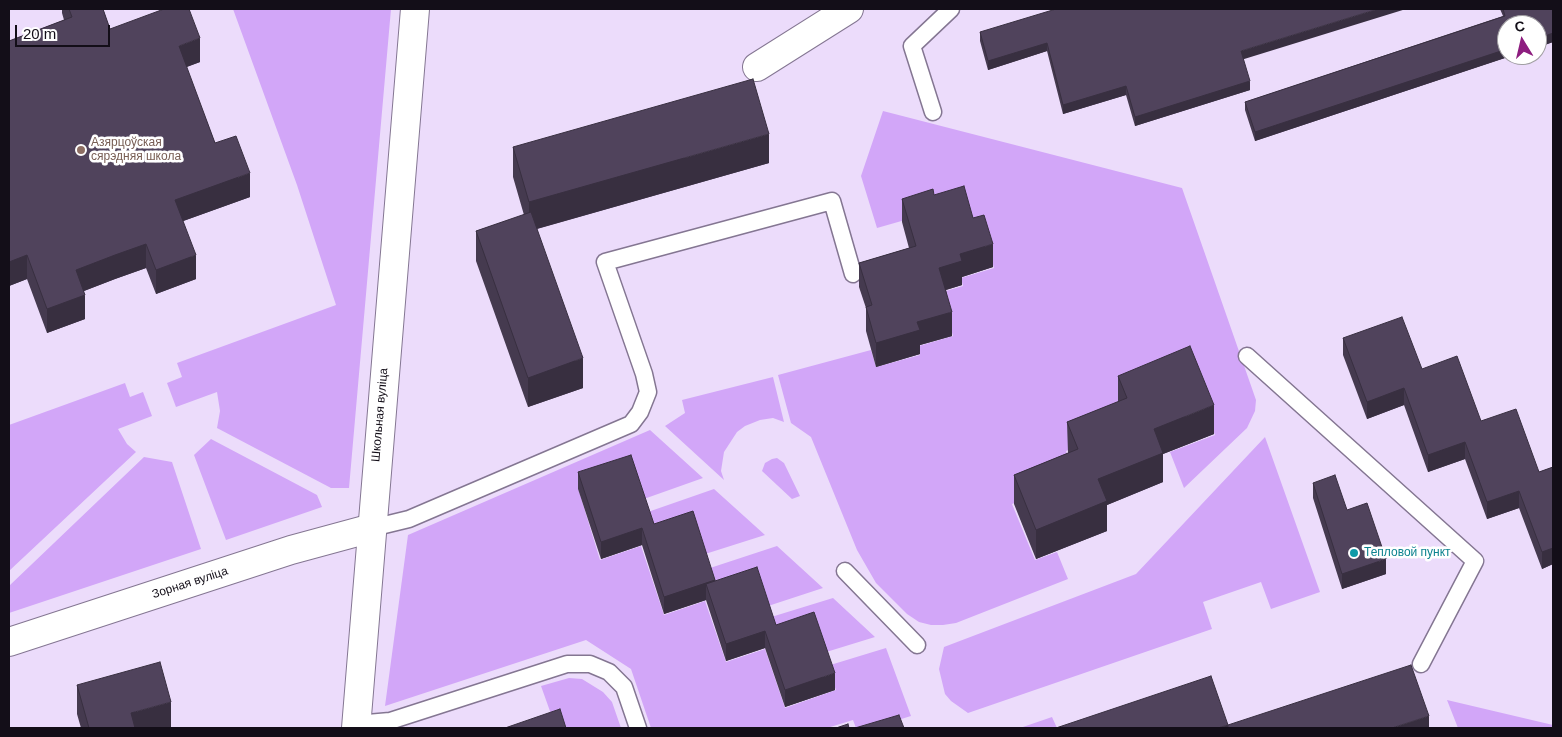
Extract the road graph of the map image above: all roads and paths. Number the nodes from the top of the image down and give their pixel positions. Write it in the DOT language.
graph roads {
  1 [pos="415,9"];
  2 [pos="849,9"];
  3 [pos="951,9"];
  4 [pos="757,66"];
  5 [pos="933,112"];
  6 [pos="853,274"];
  7 [pos="1246,356"];
  8 [pos="372,528"];
  9 [pos="845,571"];
  10 [pos="9,642"];
  11 [pos="917,645"];
  12 [pos="1421,664"];
  13 [pos="356,726"];
  14 [pos="638,728"];
  1 -- 8 [label="street, Школьная вуліца"];
  2 -- 4 [label="street"];
  3 -- 5 [label="lane"];
  6 -- 8 [label="lane"];
  7 -- 12 [label="lane"];
  8 -- 10 [label="street, Зорная вуліца"];
  8 -- 13 [label="street, Школьная вуліца"];
  9 -- 11 [label="lane"];
  13 -- 14 [label="lane"];
}
